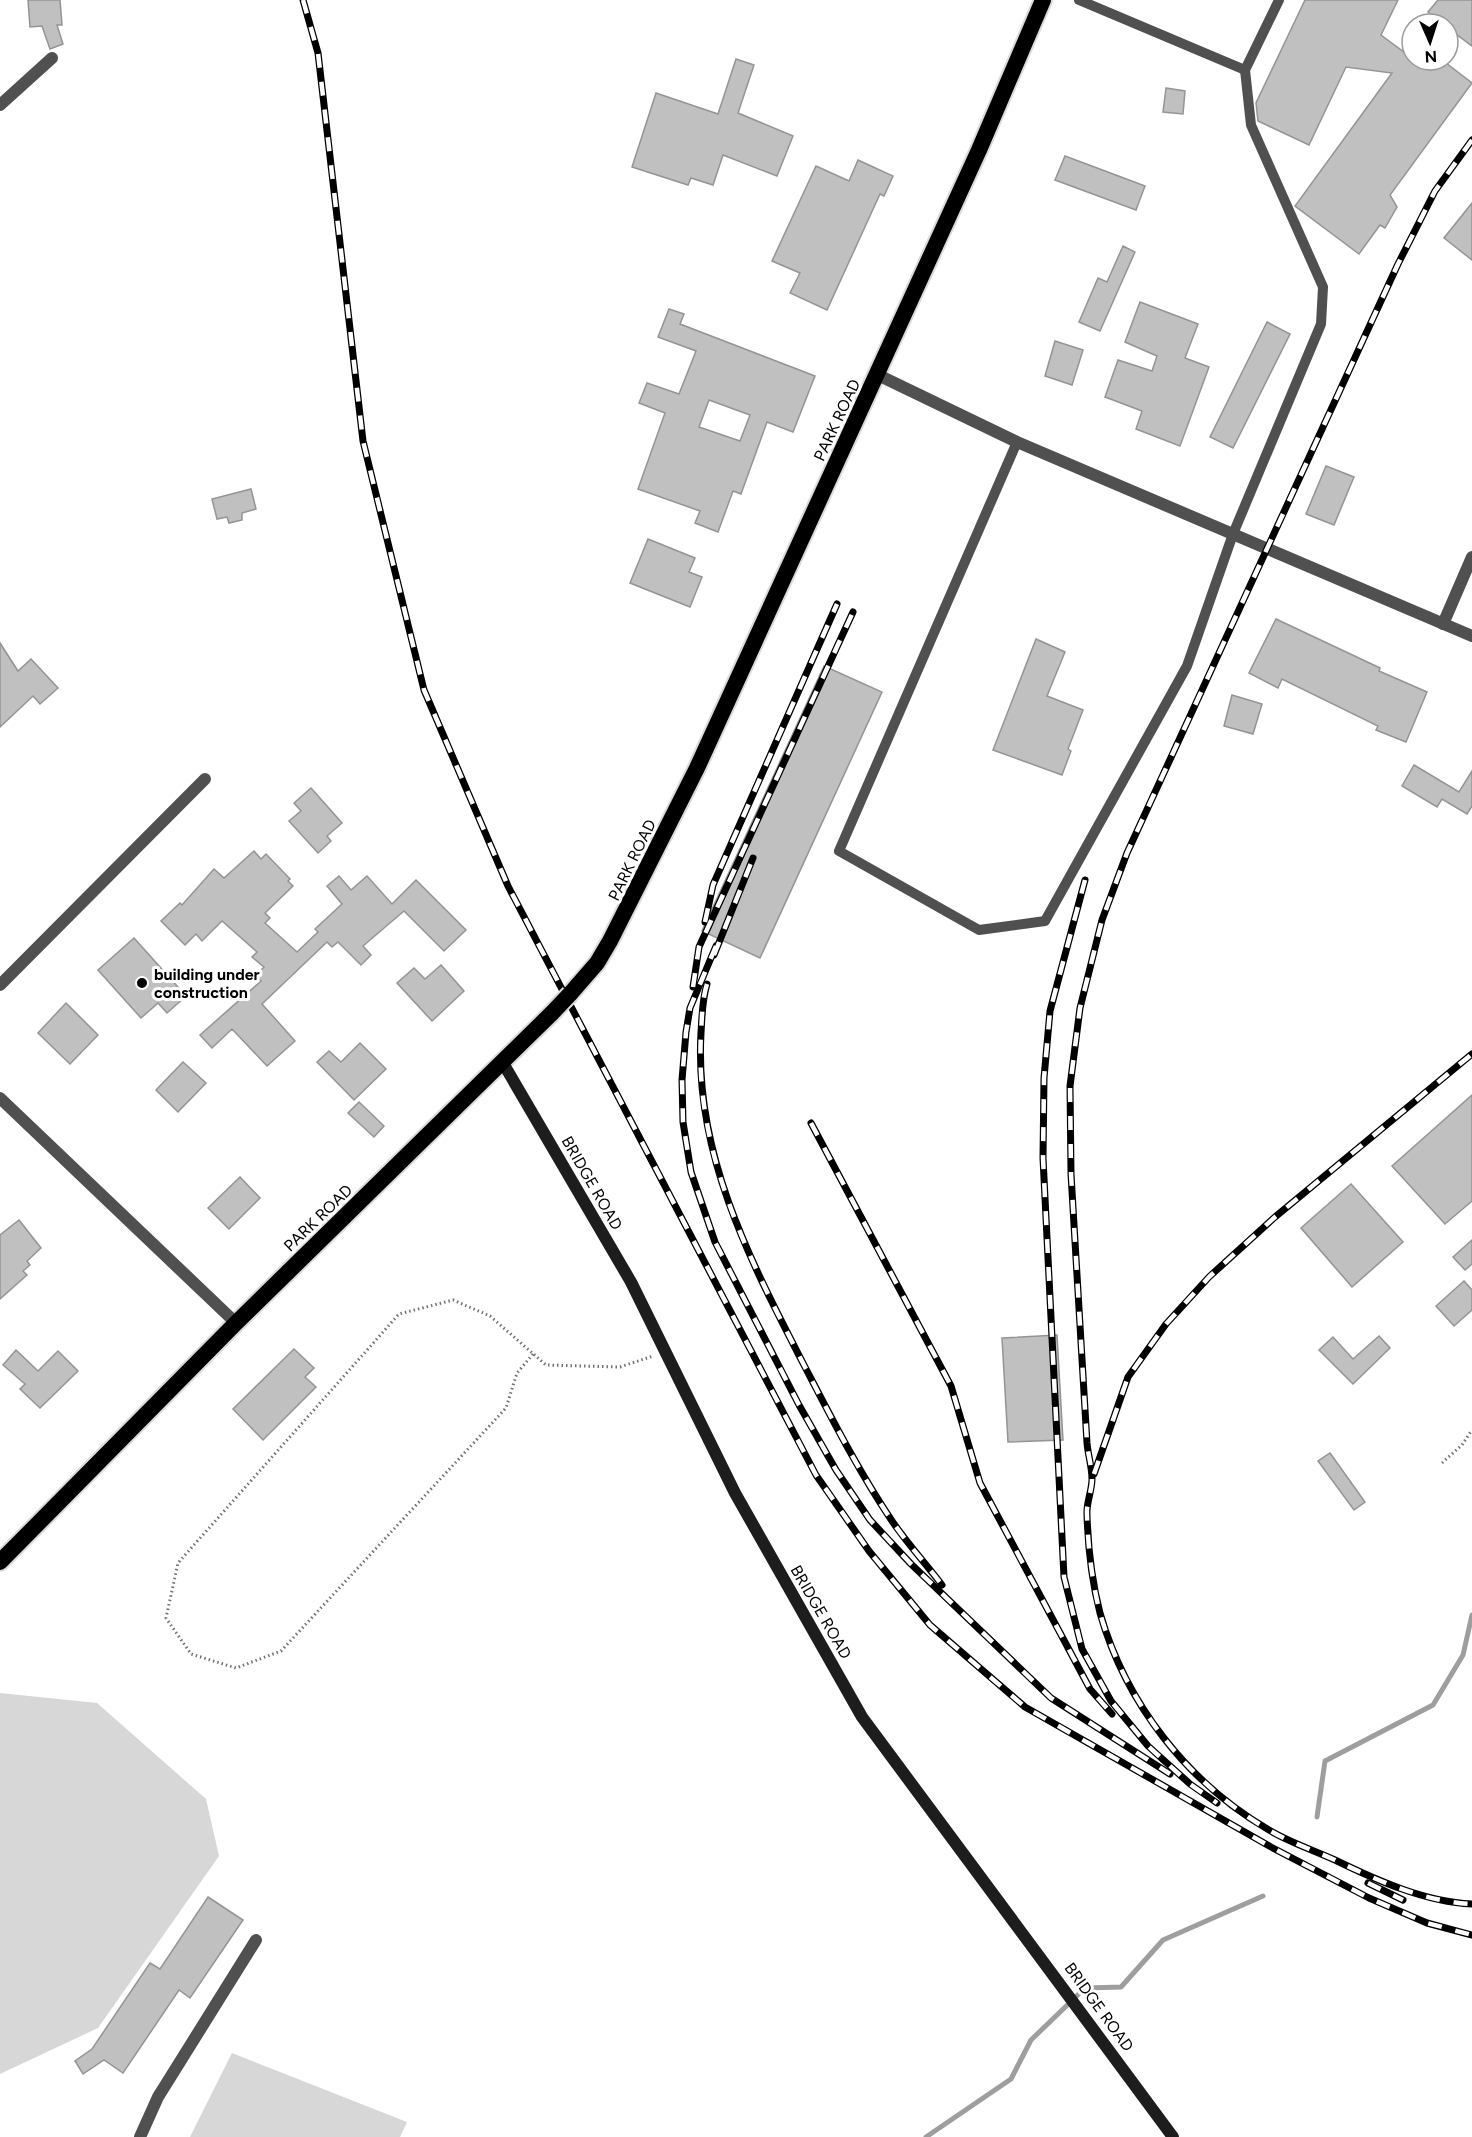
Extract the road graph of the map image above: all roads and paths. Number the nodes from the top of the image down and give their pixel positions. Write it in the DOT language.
graph roads {
  1 [pos="1043,0"];
  2 [pos="1079,0"];
  3 [pos="1279,0"];
  4 [pos="52,58"];
  5 [pos="1245,70"];
  6 [pos="0,105"];
  7 [pos="878,375"];
  8 [pos="1017,442"];
  9 [pos="1233,534"];
  10 [pos="1472,557"];
  11 [pos="1443,624"];
  12 [pos="1472,636"];
  13 [pos="205,779"];
  14 [pos="0,986"];
  15 [pos="503,1063"];
  16 [pos="0,1098"];
  17 [pos="236,1323"];
  18 [pos="666,1352"];
  19 [pos="533,1354"];
  20 [pos="1472,1430"];
  21 [pos="1442,1463"];
  22 [pos="0,1562"];
  23 [pos="256,1940"];
  24 [pos="140,2137"];
  25 [pos="1173,2137"];
  1 -- 7 [label="highway, PARK ROAD"];
  2 -- 5 [label="lane"];
  3 -- 5 [label="lane"];
  4 -- 6 [label="street"];
  5 -- 9 [label="lane"];
  7 -- 8 [label="street"];
  7 -- 15 [label="highway, PARK ROAD, bridge"];
  8 -- 9 [label="street"];
  8 -- 9 [label="lane"];
  9 -- 11 [label="street"];
  10 -- 11 [label="street"];
  11 -- 12 [label="street"];
  13 -- 14 [label="street"];
  15 -- 17 [label="highway, PARK ROAD"];
  15 -- 18 [label="main road, BRIDGE ROAD"];
  16 -- 17 [label="street"];
  17 -- 22 [label="highway, PARK ROAD"];
  18 -- 19 [label="path"];
  18 -- 25 [label="main road, BRIDGE ROAD"];
  19 -- 19 [label="path"];
  20 -- 21 [label="path"];
  23 -- 24 [label="street"];
}
